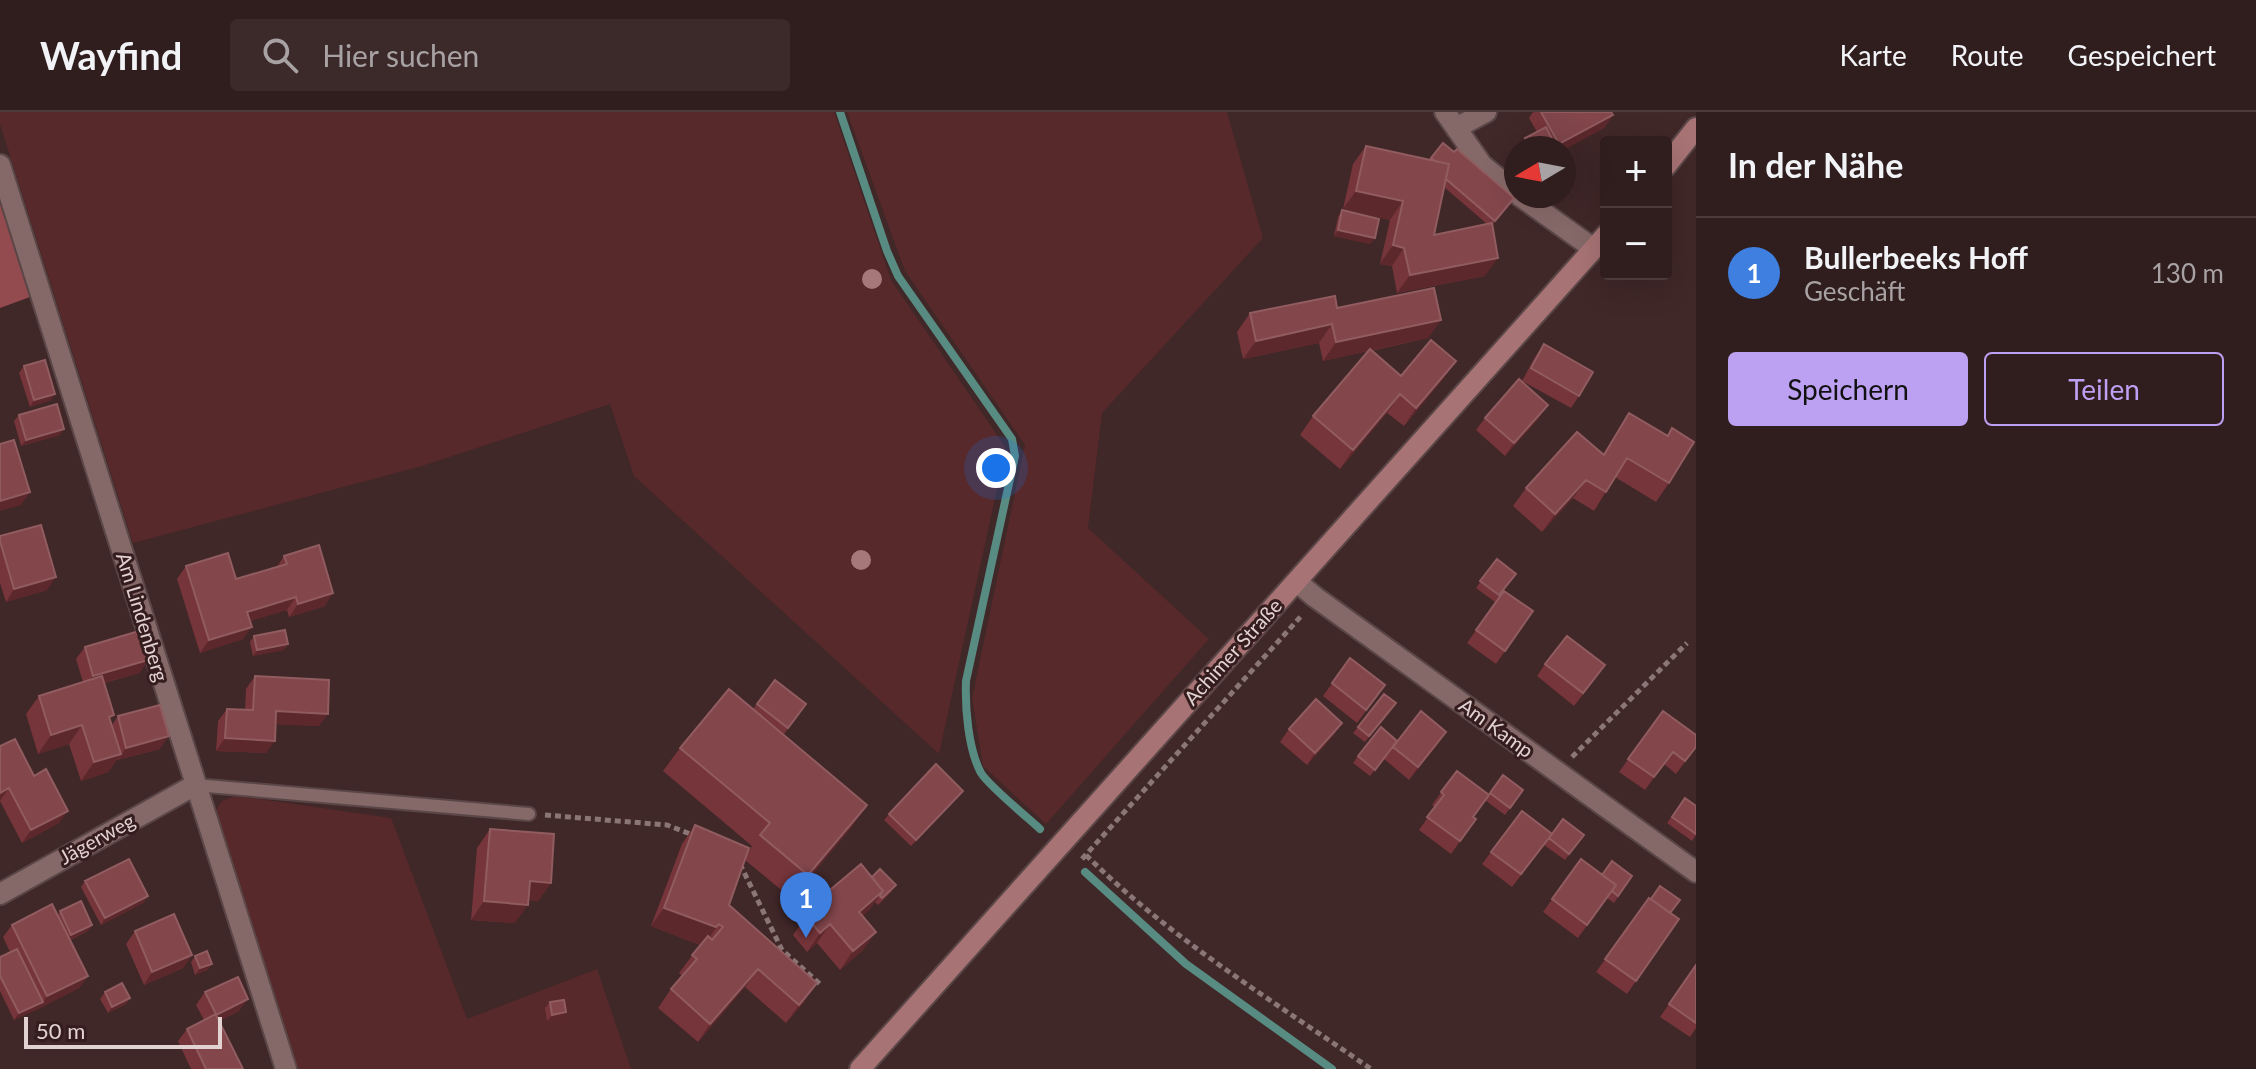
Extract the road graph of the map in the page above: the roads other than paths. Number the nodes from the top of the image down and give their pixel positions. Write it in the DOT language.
graph roads {
  1 [pos="1486,112"];
  2 [pos="1450,120"];
  3 [pos="1696,128"];
  4 [pos="1672,158"];
  5 [pos="0,165"];
  6 [pos="1504,183"];
  7 [pos="1542,208"];
  8 [pos="1600,242"];
  9 [pos="1297,582"];
  10 [pos="195,785"];
  11 [pos="529,814"];
  12 [pos="1696,872"];
  13 [pos="0,894"];
  14 [pos="286,1069"];
  15 [pos="860,1069"];
  1 -- 2 [label="street"];
  2 -- 6 [label="street"];
  3 -- 4 [label="main road"];
  5 -- 10 [label="street, Am Lindenberg"];
  7 -- 8 [label="street"];
  8 -- 9 [label="main road, Achimer Straße"];
  9 -- 12 [label="street, Am Kamp"];
  9 -- 15 [label="main road, Achimer Straße"];
  10 -- 11 [label="lane"];
  10 -- 13 [label="street, Jägerweg"];
  10 -- 14 [label="street, Am Lindenberg"];
}
